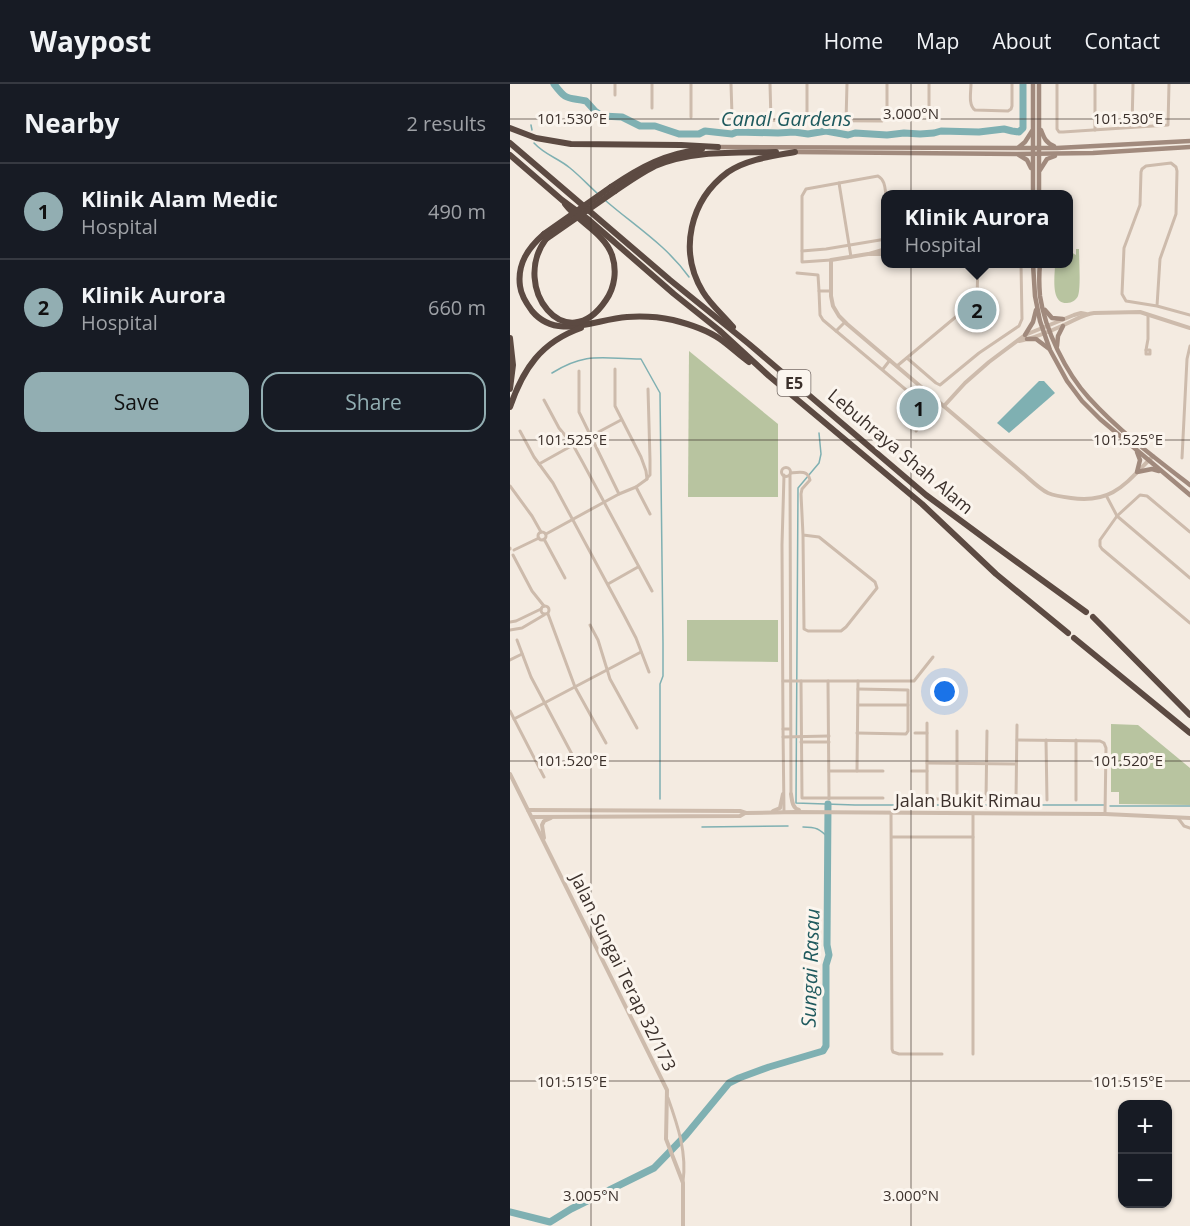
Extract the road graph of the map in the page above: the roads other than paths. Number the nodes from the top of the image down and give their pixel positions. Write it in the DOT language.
graph roads {
  1 [pos="615,84"];
  2 [pos="652,84"];
  3 [pos="691,84"];
  4 [pos="731,84"];
  5 [pos="770,84"];
  6 [pos="807,84"];
  7 [pos="847,84"];
  8 [pos="887,84"];
  9 [pos="929,84"];
  10 [pos="971,84"];
  11 [pos="1012,84"];
  12 [pos="1033,84"];
  13 [pos="1039,84"];
  14 [pos="1057,84"];
  15 [pos="1095,84"];
  16 [pos="1133,84"];
  17 [pos="1169,84"];
  18 [pos="615,95"];
  19 [pos="652,108"];
  20 [pos="929,113"];
  21 [pos="691,117"];
  22 [pos="771,120"];
  23 [pos="807,121"];
  24 [pos="846,121"];
  25 [pos="1036,125"];
  26 [pos="510,128"];
  27 [pos="1132,128"];
  28 [pos="1095,131"];
  29 [pos="1190,141"];
  30 [pos="510,143"];
  31 [pos="718,147"];
  32 [pos="1190,147"];
  33 [pos="1058,148"];
  34 [pos="1017,151"];
  35 [pos="1036,151"];
  36 [pos="795,152"];
  37 [pos="1093,153"];
  38 [pos="510,155"];
  39 [pos="1039,175"];
  40 [pos="838,183"];
  41 [pos="613,189"];
  42 [pos="885,190"];
  43 [pos="1033,190"];
  44 [pos="1033,190"];
  45 [pos="1039,190"];
  46 [pos="562,200"];
  47 [pos="545,237"];
  48 [pos="881,240"];
  49 [pos="849,245"];
  50 [pos="881,250"];
  51 [pos="802,251"];
  52 [pos="868,254"];
  53 [pos="881,254"];
  54 [pos="851,257"];
  55 [pos="831,260"];
  56 [pos="978,268"];
  57 [pos="1021,268"];
  58 [pos="1033,268"];
  59 [pos="1040,268"];
  60 [pos="797,273"];
  61 [pos="819,291"];
  62 [pos="831,291"];
  63 [pos="1157,306"];
  64 [pos="1036,308"];
  65 [pos="1043,308"];
  66 [pos="1087,314"];
  67 [pos="1148,315"];
  68 [pos="1190,315"];
  69 [pos="1063,319"];
  70 [pos="598,322"];
  71 [pos="845,322"];
  72 [pos="1063,326"];
  73 [pos="1049,328"];
  74 [pos="1190,328"];
  75 [pos="1043,330"];
  76 [pos="836,331"];
  77 [pos="1026,337"];
  78 [pos="510,338"];
  79 [pos="749,344"];
  80 [pos="1190,346"];
  81 [pos="1057,348"];
  82 [pos="1050,350"];
  83 [pos="1148,351"];
  84 [pos="907,358"];
  85 [pos="1189,359"];
  86 [pos="891,360"];
  87 [pos="897,366"];
  88 [pos="615,369"];
  89 [pos="883,369"];
  90 [pos="579,370"];
  91 [pos="769,376"];
  92 [pos="510,389"];
  93 [pos="648,389"];
  94 [pos="544,400"];
  95 [pos="944,406"];
  96 [pos="510,407"];
  97 [pos="621,420"];
  98 [pos="1185,422"];
  99 [pos="1190,422"];
  100 [pos="520,431"];
  101 [pos="916,431"];
  102 [pos="590,436"];
  103 [pos="573,445"];
  104 [pos="1137,451"];
  105 [pos="1153,456"];
  106 [pos="641,457"];
  107 [pos="1182,458"];
  108 [pos="650,460"];
  109 [pos="1148,460"];
  110 [pos="539,464"];
  111 [pos="1137,472"];
  112 [pos="1161,472"];
  113 [pos="790,474"];
  114 [pos="784,475"];
  115 [pos="647,479"];
  116 [pos="1190,485"];
  117 [pos="510,486"];
  118 [pos="636,488"];
  119 [pos="619,494"];
  120 [pos="1190,495"];
  121 [pos="1107,497"];
  122 [pos="604,503"];
  123 [pos="650,514"];
  124 [pos="1117,516"];
  125 [pos="573,519"];
  126 [pos="541,532"];
  127 [pos="1190,532"];
  128 [pos="546,534"];
  129 [pos="804,535"];
  130 [pos="539,537"];
  131 [pos="544,539"];
  132 [pos="511,549"];
  133 [pos="512,555"];
  134 [pos="638,567"];
  135 [pos="565,578"];
  136 [pos="1190,578"];
  137 [pos="608,584"];
  138 [pos="652,591"];
  139 [pos="543,608"];
  140 [pos="1086,612"];
  141 [pos="546,614"];
  142 [pos="1093,617"];
  143 [pos="510,622"];
  144 [pos="1190,623"];
  145 [pos="590,625"];
  146 [pos="510,630"];
  147 [pos="1068,633"];
  148 [pos="1074,638"];
  149 [pos="517,640"];
  150 [pos="641,652"];
  151 [pos="522,654"];
  152 [pos="933,657"];
  153 [pos="510,660"];
  154 [pos="607,670"];
  155 [pos="649,672"];
  156 [pos="783,681"];
  157 [pos="796,681"];
  158 [pos="828,681"];
  159 [pos="858,681"];
  160 [pos="575,687"];
  161 [pos="858,689"];
  162 [pos="544,703"];
  163 [pos="858,705"];
  164 [pos="908,705"];
  165 [pos="510,711"];
  166 [pos="1190,715"];
  167 [pos="514,719"];
  168 [pos="927,723"];
  169 [pos="1017,725"];
  170 [pos="637,728"];
  171 [pos="783,729"];
  172 [pos="790,729"];
  173 [pos="957,731"];
  174 [pos="987,731"];
  175 [pos="915,733"];
  176 [pos="927,733"];
  177 [pos="1190,733"];
  178 [pos="857,734"];
  179 [pos="783,736"];
  180 [pos="796,736"];
  181 [pos="829,736"];
  182 [pos="1017,740"];
  183 [pos="1046,740"];
  184 [pos="1076,740"];
  185 [pos="801,742"];
  186 [pos="829,742"];
  187 [pos="606,743"];
  188 [pos="575,760"];
  189 [pos="927,763"];
  190 [pos="957,763"];
  191 [pos="987,763"];
  192 [pos="1016,764"];
  193 [pos="829,771"];
  194 [pos="857,771"];
  195 [pos="883,771"];
  196 [pos="912,771"];
  197 [pos="927,771"];
  198 [pos="510,774"];
  199 [pos="544,777"];
  200 [pos="783,794"];
  201 [pos="790,794"];
  202 [pos="883,798"];
  203 [pos="522,799"];
  204 [pos="829,799"];
  205 [pos="957,799"];
  206 [pos="986,800"];
  207 [pos="1047,800"];
  208 [pos="1076,800"];
  209 [pos="528,810"];
  210 [pos="552,810"];
  211 [pos="784,812"];
  212 [pos="791,812"];
  213 [pos="805,812"];
  214 [pos="746,813"];
  215 [pos="760,813"];
  216 [pos="891,813"];
  217 [pos="973,813"];
  218 [pos="1105,814"];
  219 [pos="532,817"];
  220 [pos="554,817"];
  221 [pos="1178,818"];
  222 [pos="1190,818"];
  223 [pos="1190,828"];
  224 [pos="892,837"];
  225 [pos="973,837"];
  226 [pos="545,844"];
  227 [pos="942,1054"];
  228 [pos="973,1054"];
  229 [pos="667,1096"];
  230 [pos="683,1183"];
  231 [pos="683,1226"];
  1 -- 18 [label="street"];
  2 -- 19 [label="street"];
  3 -- 21 [label="street"];
  4 -- 22 [label="street"];
  5 -- 22 [label="street"];
  6 -- 23 [label="street"];
  7 -- 24 [label="street"];
  8 -- 24 [label="street"];
  9 -- 20 [label="street"];
  10 -- 11 [label="street"];
  12 -- 25 [label="main road"];
  13 -- 25 [label="main road"];
  14 -- 28 [label="street"];
  15 -- 28 [label="street"];
  16 -- 27 [label="street"];
  17 -- 27 [label="street"];
  22 -- 23 [label="street"];
  23 -- 24 [label="street"];
  25 -- 33 [label="main road"];
  25 -- 34 [label="main road"];
  25 -- 35 [label="main road"];
  26 -- 31 [label="highway"];
  27 -- 28 [label="street"];
  29 -- 33 [label="main road"];
  30 -- 79 [label="highway, Lebuhraya Shah Alam / E5"];
  31 -- 34 [label="main road"];
  31 -- 41 [label="highway"];
  32 -- 37 [label="main road"];
  33 -- 35 [label="main road"];
  34 -- 35 [label="main road"];
  34 -- 36 [label="main road"];
  34 -- 44 [label="main road"];
  35 -- 37 [label="main road"];
  35 -- 39 [label="main road"];
  35 -- 43 [label="main road"];
  36 -- 41 [label="highway"];
  36 -- 79 [label="highway"];
  37 -- 39 [label="main road"];
  38 -- 46 [label="highway, Lebuhraya Shah Alam / E5"];
  39 -- 45 [label="main road"];
  40 -- 42 [label="street"];
  40 -- 49 [label="street"];
  40 -- 51 [label="street"];
  41 -- 47 [label="highway, bridge"];
  46 -- 47 [label="highway"];
  46 -- 91 [label="highway, Lebuhraya Shah Alam / E5"];
  47 -- 70 [label="highway"];
  48 -- 49 [label="street"];
  49 -- 51 [label="street"];
  49 -- 54 [label="street"];
  50 -- 52 [label="street"];
  51 -- 55 [label="street"];
  52 -- 53 [label="street"];
  52 -- 54 [label="street"];
  54 -- 55 [label="street"];
  55 -- 62 [label="street"];
  56 -- 84 [label="street"];
  57 -- 84 [label="street"];
  58 -- 64 [label="main road"];
  59 -- 65 [label="main road"];
  60 -- 61 [label="street"];
  61 -- 62 [label="street"];
  61 -- 76 [label="street"];
  62 -- 71 [label="street"];
  63 -- 63 [label="street"];
  63 -- 68 [label="street"];
  64 -- 75 [label="main road"];
  64 -- 77 [label="main road"];
  65 -- 69 [label="main road"];
  65 -- 73 [label="main road"];
  66 -- 67 [label="street"];
  66 -- 69 [label="street"];
  66 -- 72 [label="street"];
  67 -- 74 [label="street"];
  67 -- 83 [label="street"];
  69 -- 73 [label="street"];
  70 -- 91 [label="highway"];
  70 -- 96 [label="highway"];
  71 -- 76 [label="street"];
  71 -- 86 [label="street"];
  72 -- 73 [label="street"];
  72 -- 81 [label="main road"];
  73 -- 75 [label="street"];
  73 -- 81 [label="main road"];
  75 -- 77 [label="street"];
  75 -- 82 [label="main road"];
  76 -- 89 [label="street"];
  77 -- 82 [label="main road"];
  77 -- 95 [label="street"];
  78 -- 92 [label="highway"];
  79 -- 140 [label="highway, Lebuhraya Shah Alam / E5"];
  80 -- 85 [label="street"];
  81 -- 105 [label="main road"];
  82 -- 104 [label="main road"];
  84 -- 87 [label="street"];
  85 -- 98 [label="street"];
  86 -- 87 [label="street"];
  86 -- 89 [label="street"];
  87 -- 95 [label="street"];
  88 -- 97 [label="street"];
  89 -- 101 [label="street"];
  90 -- 102 [label="street"];
  91 -- 147 [label="highway, Lebuhraya Shah Alam / E5"];
  93 -- 108 [label="street"];
  94 -- 103 [label="street"];
  95 -- 121 [label="street"];
  97 -- 102 [label="street"];
  97 -- 106 [label="street"];
  98 -- 99 [label="street"];
  98 -- 107 [label="street"];
  100 -- 110 [label="street"];
  102 -- 119 [label="street"];
  103 -- 110 [label="street"];
  103 -- 122 [label="street"];
  104 -- 109 [label="main road"];
  104 -- 111 [label="main road"];
  105 -- 109 [label="street"];
  105 -- 116 [label="main road"];
  106 -- 108 [label="street"];
  106 -- 115 [label="street"];
  108 -- 115 [label="street"];
  109 -- 111 [label="street"];
  109 -- 112 [label="main road"];
  110 -- 125 [label="street"];
  111 -- 112 [label="main road"];
  111 -- 121 [label="street"];
  112 -- 120 [label="main road"];
  113 -- 114 [label="street"];
  113 -- 114 [label="street"];
  113 -- 129 [label="street"];
  113 -- 157 [label="street"];
  114 -- 156 [label="street"];
  115 -- 118 [label="street"];
  117 -- 126 [label="street"];
  118 -- 119 [label="street"];
  118 -- 123 [label="street"];
  119 -- 122 [label="street"];
  121 -- 124 [label="street"];
  122 -- 125 [label="street"];
  122 -- 134 [label="street"];
  124 -- 127 [label="street"];
  124 -- 136 [label="street"];
  124 -- 144 [label="street"];
  125 -- 128 [label="street"];
  125 -- 137 [label="street"];
  126 -- 128 [label="street"];
  126 -- 130 [label="street"];
  128 -- 131 [label="street"];
  129 -- 129 [label="street"];
  130 -- 131 [label="street"];
  130 -- 132 [label="street"];
  131 -- 135 [label="street"];
  132 -- 133 [label="street"];
  133 -- 139 [label="street"];
  134 -- 137 [label="street"];
  134 -- 138 [label="street"];
  137 -- 150 [label="street"];
  139 -- 141 [label="street"];
  139 -- 141 [label="street"];
  139 -- 143 [label="street"];
  141 -- 146 [label="street"];
  141 -- 160 [label="street"];
  142 -- 166 [label="highway"];
  145 -- 154 [label="street"];
  148 -- 177 [label="highway"];
  149 -- 151 [label="street"];
  150 -- 154 [label="street"];
  150 -- 155 [label="street"];
  151 -- 153 [label="street"];
  151 -- 162 [label="street"];
  152 -- 159 [label="street"];
  154 -- 160 [label="street"];
  154 -- 170 [label="street"];
  156 -- 157 [label="street"];
  156 -- 171 [label="street"];
  157 -- 158 [label="street"];
  157 -- 172 [label="street"];
  157 -- 180 [label="street"];
  158 -- 159 [label="street"];
  158 -- 181 [label="street"];
  159 -- 161 [label="street"];
  160 -- 162 [label="street"];
  160 -- 187 [label="street"];
  161 -- 163 [label="street"];
  161 -- 164 [label="street"];
  162 -- 167 [label="street"];
  162 -- 188 [label="street"];
  163 -- 164 [label="street"];
  163 -- 178 [label="street"];
  164 -- 178 [label="street"];
  165 -- 167 [label="street"];
  167 -- 199 [label="street"];
  168 -- 176 [label="street"];
  169 -- 182 [label="street"];
  171 -- 172 [label="street"];
  171 -- 179 [label="street"];
  172 -- 180 [label="street"];
  173 -- 190 [label="street"];
  174 -- 191 [label="street"];
  175 -- 176 [label="street"];
  176 -- 189 [label="street"];
  178 -- 194 [label="street"];
  179 -- 180 [label="street"];
  179 -- 200 [label="street"];
  180 -- 181 [label="street"];
  180 -- 185 [label="street"];
  180 -- 201 [label="street"];
  181 -- 186 [label="street"];
  182 -- 183 [label="street"];
  182 -- 192 [label="street"];
  183 -- 184 [label="street"];
  183 -- 207 [label="street"];
  184 -- 208 [label="street"];
  184 -- 218 [label="street"];
  185 -- 186 [label="street"];
  185 -- 204 [label="street"];
  186 -- 193 [label="street"];
  189 -- 190 [label="street"];
  189 -- 197 [label="street"];
  190 -- 191 [label="street"];
  190 -- 205 [label="street"];
  191 -- 192 [label="street"];
  191 -- 206 [label="street"];
  192 -- 206 [label="street"];
  193 -- 194 [label="street"];
  193 -- 204 [label="street"];
  194 -- 195 [label="street"];
  196 -- 197 [label="street"];
  197 -- 205 [label="street"];
  198 -- 203 [label="street, Jalan Sungai Terap 32/173"];
  200 -- 211 [label="street"];
  200 -- 215 [label="street"];
  201 -- 212 [label="street"];
  201 -- 213 [label="street"];
  202 -- 204 [label="street"];
  203 -- 209 [label="street, Jalan Sungai Terap 32/173"];
  203 -- 210 [label="street"];
  205 -- 206 [label="street"];
  209 -- 210 [label="street, Jalan Bukit Rimau"];
  209 -- 219 [label="street, Jalan Sungai Terap 32/173"];
  210 -- 214 [label="street, Jalan Bukit Rimau"];
  211 -- 212 [label="street, Jalan Bukit Rimau"];
  211 -- 215 [label="street, Jalan Bukit Rimau"];
  212 -- 213 [label="street, Jalan Bukit Rimau"];
  213 -- 216 [label="street, Jalan Bukit Rimau"];
  214 -- 215 [label="street, Jalan Bukit Rimau"];
  214 -- 220 [label="street, Jalan Bukit Rimau"];
  216 -- 217 [label="street, Jalan Bukit Rimau"];
  216 -- 224 [label="street"];
  217 -- 218 [label="street, Jalan Bukit Rimau"];
  217 -- 225 [label="street"];
  218 -- 221 [label="street, Jalan Bukit Rimau"];
  219 -- 220 [label="street, Jalan Bukit Rimau"];
  219 -- 226 [label="street, Jalan Sungai Terap 32/173"];
  220 -- 226 [label="street"];
  221 -- 222 [label="street, Jalan Bukit Rimau"];
  221 -- 223 [label="street"];
  224 -- 225 [label="street"];
  224 -- 227 [label="street"];
  225 -- 228 [label="street"];
  226 -- 229 [label="street, Jalan Sungai Terap 32/173"];
  229 -- 230 [label="street"];
  229 -- 230 [label="street, Jalan Sungai Terap 32/173"];
  230 -- 231 [label="street, Jalan Sungai Terap 32/173"];
}
